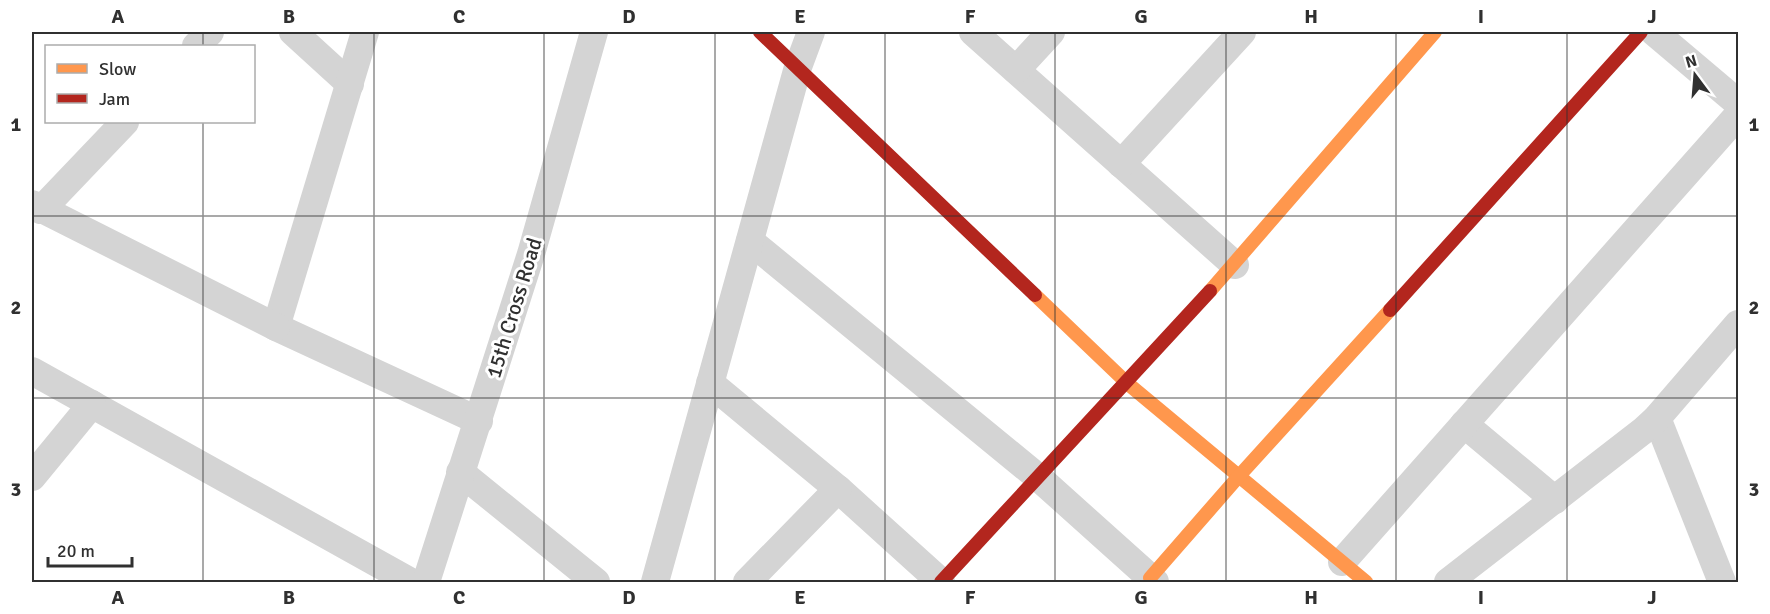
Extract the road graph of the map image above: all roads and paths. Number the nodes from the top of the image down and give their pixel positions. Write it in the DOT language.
graph roads {
  1 [pos="210,32"];
  2 [pos="293,32"];
  3 [pos="365,32"];
  4 [pos="594,32"];
  5 [pos="760,32"];
  6 [pos="811,32"];
  7 [pos="973,32"];
  8 [pos="1051,32"];
  9 [pos="1242,32"];
  10 [pos="1435,32"];
  11 [pos="1641,32"];
  12 [pos="1654,32"];
  13 [pos="197,45"];
  14 [pos="798,67"];
  15 [pos="1016,70"];
  16 [pos="350,84"];
  17 [pos="1738,103"];
  18 [pos="1738,115"];
  19 [pos="124,123"];
  20 [pos="1121,164"];
  21 [pos="36,207"];
  22 [pos="750,242"];
  23 [pos="1234,265"];
  24 [pos="1738,324"];
  25 [pos="276,327"];
  26 [pos="32,370"];
  27 [pos="710,383"];
  28 [pos="1127,383"];
  29 [pos="92,404"];
  30 [pos="1657,418"];
  31 [pos="479,421"];
  32 [pos="1464,424"];
  33 [pos="460,472"];
  34 [pos="1239,476"];
  35 [pos="32,477"];
  36 [pos="1039,478"];
  37 [pos="838,489"];
  38 [pos="1555,500"];
  39 [pos="1342,562"];
  40 [pos="1153,580"];
  41 [pos="411,582"];
  42 [pos="426,582"];
  43 [pos="596,582"];
  44 [pos="655,582"];
  45 [pos="747,582"];
  46 [pos="941,582"];
  47 [pos="1366,582"];
  48 [pos="1448,582"];
  49 [pos="1722,582"];
  1 -- 13 [label="street"];
  2 -- 16 [label="street"];
  3 -- 16 [label="street"];
  4 -- 31 [label="street, 15th Cross Road"];
  5 -- 14 [label="street"];
  6 -- 14 [label="street"];
  7 -- 15 [label="street"];
  8 -- 15 [label="street"];
  9 -- 20 [label="street"];
  10 -- 23 [label="street"];
  11 -- 34 [label="street"];
  12 -- 17 [label="street"];
  14 -- 22 [label="street"];
  14 -- 28 [label="street"];
  15 -- 20 [label="street"];
  16 -- 25 [label="street"];
  18 -- 32 [label="street"];
  19 -- 21 [label="street"];
  20 -- 23 [label="street"];
  21 -- 25 [label="street"];
  22 -- 27 [label="street"];
  22 -- 36 [label="street"];
  23 -- 28 [label="street"];
  24 -- 30 [label="street"];
  25 -- 31 [label="street"];
  26 -- 29 [label="street"];
  27 -- 37 [label="street"];
  27 -- 44 [label="street"];
  28 -- 34 [label="street"];
  28 -- 36 [label="street"];
  29 -- 35 [label="street"];
  29 -- 41 [label="street"];
  30 -- 38 [label="street"];
  30 -- 49 [label="street"];
  31 -- 33 [label="street, 15th Cross Road"];
  32 -- 38 [label="street"];
  32 -- 39 [label="street"];
  33 -- 42 [label="street, 15th Cross Road"];
  33 -- 43 [label="street"];
  34 -- 39 [label="street"];
  34 -- 40 [label="street"];
  36 -- 40 [label="street"];
  36 -- 46 [label="street"];
  37 -- 45 [label="street"];
  37 -- 46 [label="street"];
  38 -- 48 [label="street"];
  39 -- 47 [label="street"];
}
